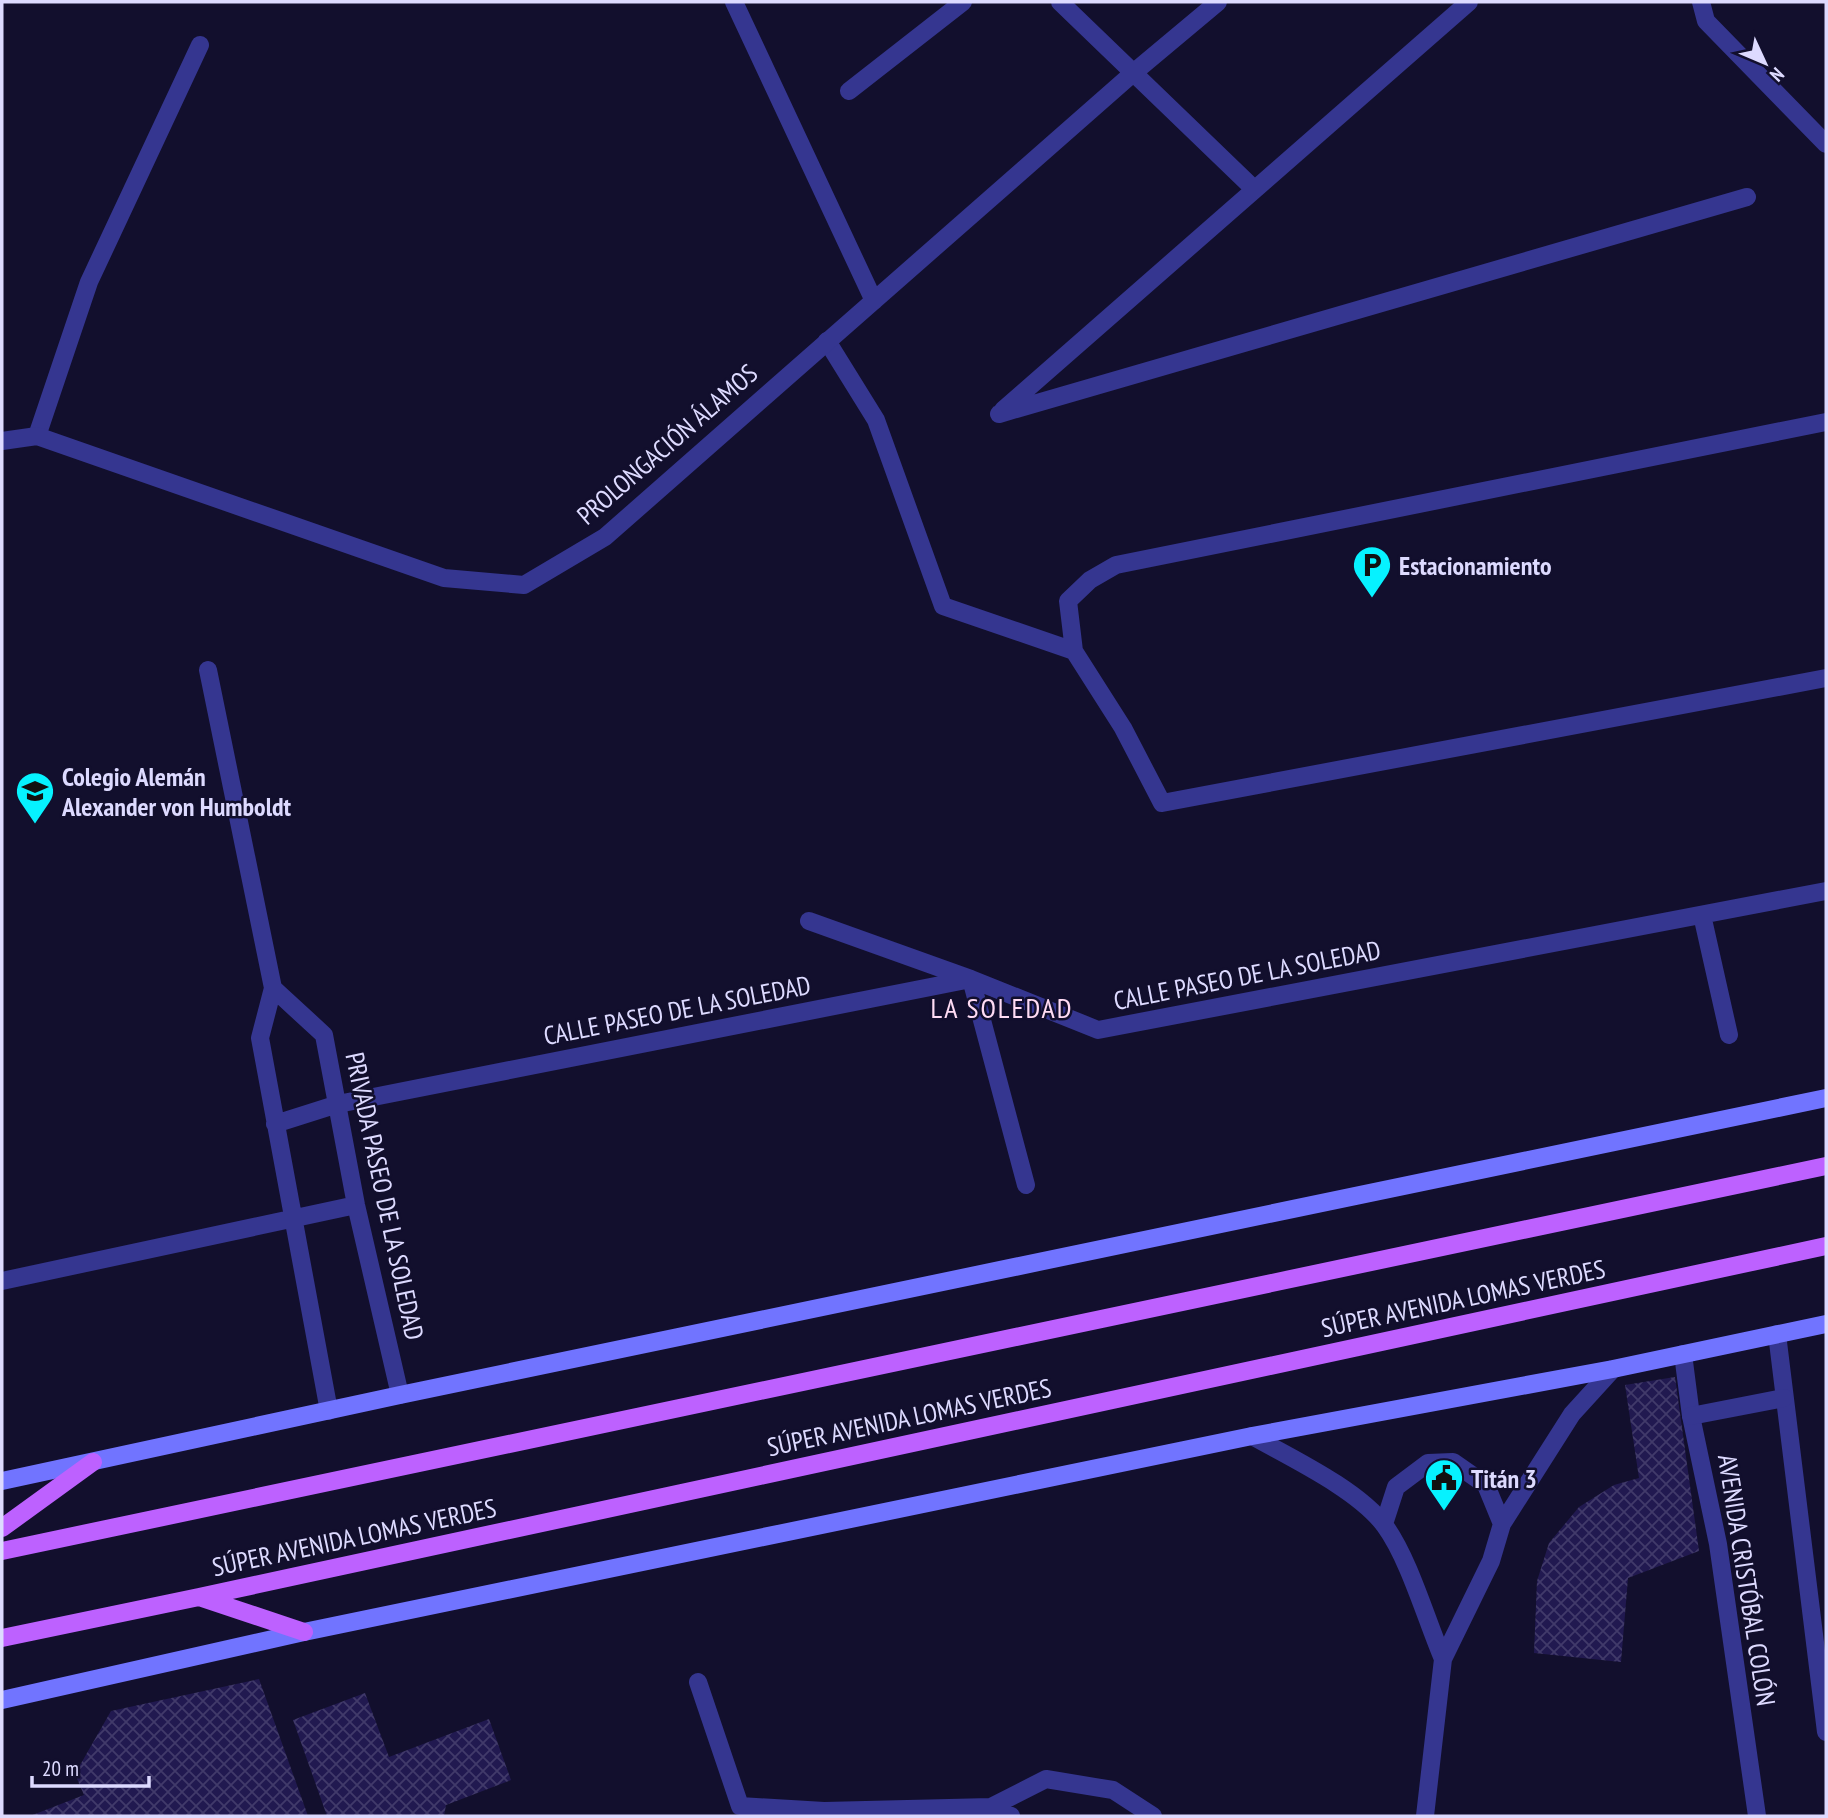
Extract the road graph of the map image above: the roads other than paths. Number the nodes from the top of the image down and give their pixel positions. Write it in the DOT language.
graph roads {
  1 [pos="734,2"];
  2 [pos="963,2"];
  3 [pos="1060,2"];
  4 [pos="1218,2"];
  5 [pos="1469,2"];
  6 [pos="1701,2"];
  7 [pos="200,44"];
  8 [pos="1132,74"];
  9 [pos="849,91"];
  10 [pos="1826,144"];
  11 [pos="1254,189"];
  12 [pos="1747,197"];
  13 [pos="874,301"];
  14 [pos="827,341"];
  15 [pos="1826,422"];
  16 [pos="37,436"];
  17 [pos="2,442"];
  18 [pos="1074,651"];
  19 [pos="208,670"];
  20 [pos="1826,678"];
  21 [pos="1826,891"];
  22 [pos="1702,915"];
  23 [pos="808,921"];
  24 [pos="971,979"];
  25 [pos="273,988"];
  26 [pos="1729,1035"];
  27 [pos="1826,1098"];
  28 [pos="338,1104"];
  29 [pos="275,1124"];
  30 [pos="1826,1166"];
  31 [pos="1026,1185"];
  32 [pos="356,1205"];
  33 [pos="291,1217"];
  34 [pos="1826,1246"];
  35 [pos="2,1281"];
  36 [pos="1826,1324"];
  37 [pos="1776,1334"];
  38 [pos="1683,1354"];
  39 [pos="1613,1369"];
  40 [pos="400,1395"];
  41 [pos="1784,1398"];
  42 [pos="329,1411"];
  43 [pos="1691,1416"];
  44 [pos="1252,1436"];
  45 [pos="93,1462"];
  46 [pos="2,1481"];
  47 [pos="1384,1524"];
  48 [pos="1502,1524"];
  49 [pos="2,1528"];
  50 [pos="2,1551"];
  51 [pos="199,1597"];
  52 [pos="304,1632"];
  53 [pos="2,1638"];
  54 [pos="1443,1659"];
  55 [pos="698,1682"];
  56 [pos="2,1700"];
  57 [pos="1826,1732"];
  58 [pos="991,1807"];
  59 [pos="824,1814"];
  60 [pos="1011,1816"];
  61 [pos="1153,1816"];
  62 [pos="1425,1816"];
  63 [pos="1757,1816"];
  1 -- 13 [label="street"];
  2 -- 9 [label="street"];
  3 -- 8 [label="street"];
  4 -- 8 [label="street, PROLONGACIÓN ÁLAMOS"];
  5 -- 11 [label="street"];
  6 -- 10 [label="street"];
  7 -- 16 [label="street"];
  8 -- 11 [label="street"];
  8 -- 13 [label="street, PROLONGACIÓN ÁLAMOS"];
  11 -- 12 [label="street"];
  13 -- 14 [label="street, PROLONGACIÓN ÁLAMOS"];
  14 -- 16 [label="street, PROLONGACIÓN ÁLAMOS"];
  14 -- 18 [label="street"];
  15 -- 18 [label="street"];
  16 -- 17 [label="street, PROLONGACIÓN ÁLAMOS"];
  18 -- 20 [label="street"];
  19 -- 25 [label="street"];
  21 -- 22 [label="street, CALLE PASEO DE LA SOLEDAD"];
  22 -- 24 [label="street, CALLE PASEO DE LA SOLEDAD"];
  22 -- 26 [label="street"];
  23 -- 24 [label="street"];
  24 -- 28 [label="street, CALLE PASEO DE LA SOLEDAD"];
  24 -- 31 [label="street"];
  25 -- 28 [label="street, PRIVADA PASEO DE LA SOLEDAD"];
  25 -- 29 [label="street"];
  27 -- 40 [label="main road"];
  28 -- 29 [label="street, CALLE PASEO DE LA SOLEDAD"];
  28 -- 32 [label="street, PRIVADA PASEO DE LA SOLEDAD"];
  29 -- 33 [label="street"];
  30 -- 50 [label="main road, SÚPER AVENIDA LOMAS VERDES"];
  32 -- 33 [label="street"];
  32 -- 40 [label="street, PRIVADA PASEO DE LA SOLEDAD"];
  33 -- 35 [label="street"];
  33 -- 42 [label="street"];
  34 -- 51 [label="main road, SÚPER AVENIDA LOMAS VERDES"];
  36 -- 37 [label="main road"];
  37 -- 38 [label="main road"];
  37 -- 41 [label="street"];
  38 -- 39 [label="main road"];
  38 -- 43 [label="street, AVENIDA CRISTÓBAL COLÓN"];
  39 -- 44 [label="main road"];
  39 -- 48 [label="street"];
  40 -- 42 [label="main road"];
  41 -- 43 [label="street"];
  41 -- 57 [label="street"];
  42 -- 45 [label="main road"];
  43 -- 63 [label="street, AVENIDA CRISTÓBAL COLÓN"];
  44 -- 47 [label="street"];
  44 -- 52 [label="main road"];
  45 -- 46 [label="main road"];
  45 -- 49 [label="main road"];
  47 -- 48 [label="street"];
  47 -- 54 [label="street"];
  48 -- 54 [label="street"];
  51 -- 52 [label="main road"];
  51 -- 53 [label="main road, SÚPER AVENIDA LOMAS VERDES"];
  52 -- 56 [label="main road"];
  54 -- 62 [label="street"];
  55 -- 59 [label="street"];
  58 -- 59 [label="street"];
  58 -- 60 [label="street"];
  58 -- 61 [label="street"];
}
